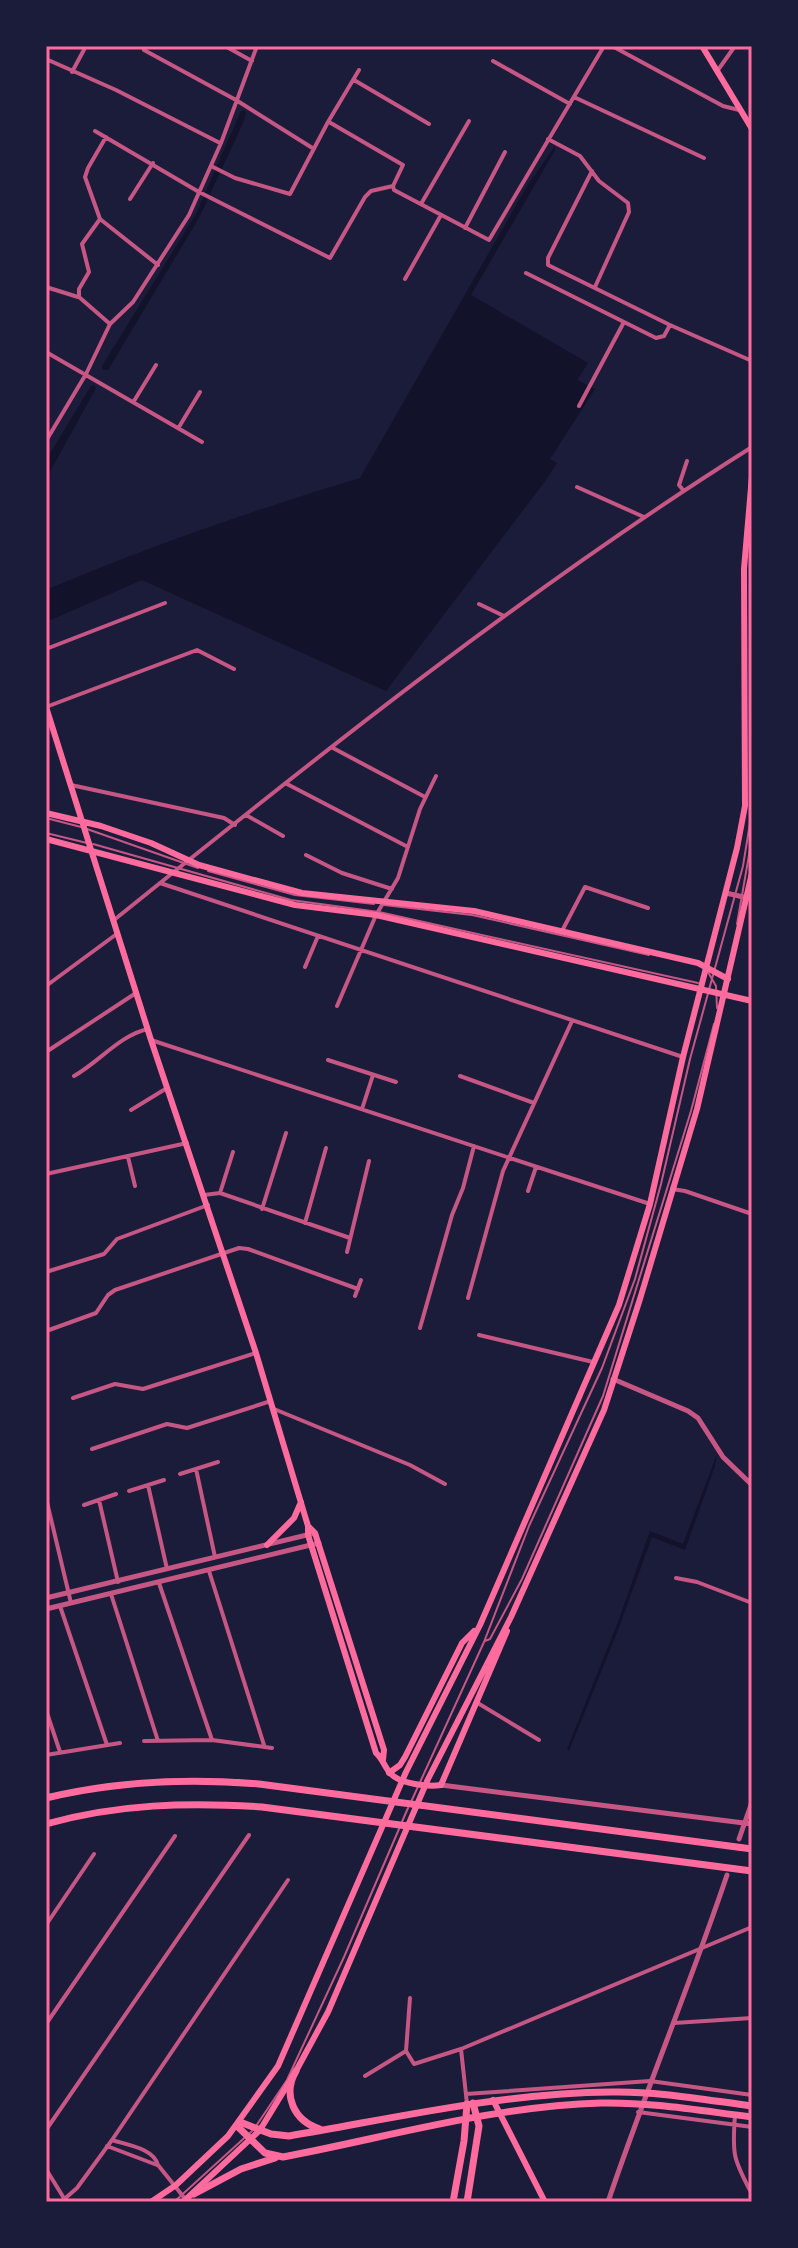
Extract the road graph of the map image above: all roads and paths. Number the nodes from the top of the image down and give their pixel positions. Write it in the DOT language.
graph roads {
  1 [pos="86,46"];
  2 [pos="225,46"];
  3 [pos="257,46"];
  4 [pos="604,46"];
  5 [pos="612,46"];
  6 [pos="702,46"];
  7 [pos="735,46"];
  8 [pos="144,50"];
  9 [pos="46,59"];
  10 [pos="252,61"];
  11 [pos="493,61"];
  12 [pos="359,70"];
  13 [pos="717,71"];
  14 [pos="72,72"];
  15 [pos="354,80"];
  16 [pos="574,97"];
  17 [pos="236,100"];
  18 [pos="570,104"];
  19 [pos="741,111"];
  20 [pos="469,121"];
  21 [pos="328,122"];
  22 [pos="429,124"];
  23 [pos="752,129"];
  24 [pos="95,131"];
  25 [pos="106,137"];
  26 [pos="548,139"];
  27 [pos="221,143"];
  28 [pos="314,149"];
  29 [pos="505,152"];
  30 [pos="704,158"];
  31 [pos="153,163"];
  32 [pos="211,166"];
  33 [pos="592,171"];
  34 [pos="393,186"];
  35 [pos="199,192"];
  36 [pos="130,199"];
  37 [pos="421,204"];
  38 [pos="441,214"];
  39 [pos="100,219"];
  40 [pos="465,228"];
  41 [pos="158,265"];
  42 [pos="526,273"];
  43 [pos="405,279"];
  44 [pos="46,287"];
  45 [pos="595,287"];
  46 [pos="79,297"];
  47 [pos="624,322"];
  48 [pos="110,324"];
  49 [pos="670,325"];
  50 [pos="46,352"];
  51 [pos="752,361"];
  52 [pos="156,365"];
  53 [pos="86,374"];
  54 [pos="200,392"];
  55 [pos="133,402"];
  56 [pos="579,406"];
  57 [pos="179,427"];
  58 [pos="46,441"];
  59 [pos="202,442"];
  60 [pos="752,447"];
  61 [pos="687,461"];
  62 [pos="752,476"];
  63 [pos="577,487"];
  64 [pos="683,490"];
  65 [pos="645,517"];
  66 [pos="752,568"];
  67 [pos="165,603"];
  68 [pos="479,604"];
  69 [pos="504,616"];
  70 [pos="46,649"];
  71 [pos="234,669"];
  72 [pos="46,707"];
  73 [pos="333,748"];
  74 [pos="436,776"];
  75 [pos="287,784"];
  76 [pos="71,785"];
  77 [pos="425,797"];
  78 [pos="46,815"];
  79 [pos="246,815"];
  80 [pos="84,825"];
  81 [pos="235,825"];
  82 [pos="46,836"];
  83 [pos="283,836"];
  84 [pos="752,838"];
  85 [pos="89,846"];
  86 [pos="408,847"];
  87 [pos="306,855"];
  88 [pos="186,863"];
  89 [pos="177,870"];
  90 [pos="752,873"];
  91 [pos="160,883"];
  92 [pos="392,889"];
  93 [pos="726,893"];
  94 [pos="744,898"];
  95 [pos="384,903"];
  96 [pos="648,908"];
  97 [pos="378,914"];
  98 [pos="114,920"];
  99 [pos="562,931"];
  100 [pos="118,933"];
  101 [pos="318,936"];
  102 [pos="361,950"];
  103 [pos="305,967"];
  104 [pos="707,969"];
  105 [pos="715,972"];
  106 [pos="726,978"];
  107 [pos="713,980"];
  108 [pos="46,986"];
  109 [pos="712,992"];
  110 [pos="136,993"];
  111 [pos="752,1001"];
  112 [pos="337,1006"];
  113 [pos="572,1021"];
  114 [pos="148,1029"];
  115 [pos="151,1040"];
  116 [pos="46,1052"];
  117 [pos="683,1057"];
  118 [pos="328,1060"];
  119 [pos="373,1075"];
  120 [pos="74,1076"];
  121 [pos="460,1076"];
  122 [pos="396,1082"];
  123 [pos="167,1088"];
  124 [pos="534,1103"];
  125 [pos="362,1109"];
  126 [pos="131,1110"];
  127 [pos="286,1133"];
  128 [pos="187,1143"];
  129 [pos="474,1146"];
  130 [pos="326,1148"];
  131 [pos="233,1152"];
  132 [pos="128,1157"];
  133 [pos="509,1157"];
  134 [pos="369,1161"];
  135 [pos="536,1166"];
  136 [pos="46,1174"];
  137 [pos="135,1186"];
  138 [pos="672,1189"];
  139 [pos="528,1191"];
  140 [pos="220,1193"];
  141 [pos="204,1195"];
  142 [pos="650,1204"];
  143 [pos="208,1205"];
  144 [pos="262,1209"];
  145 [pos="752,1214"];
  146 [pos="305,1223"];
  147 [pos="350,1238"];
  148 [pos="347,1252"];
  149 [pos="224,1254"];
  150 [pos="46,1272"];
  151 [pos="361,1280"];
  152 [pos="358,1289"];
  153 [pos="355,1296"];
  154 [pos="468,1298"];
  155 [pos="420,1328"];
  156 [pos="49,1330"];
  157 [pos="479,1335"];
  158 [pos="256,1353"];
  159 [pos="596,1363"];
  160 [pos="613,1379"];
  161 [pos="73,1398"];
  162 [pos="272,1405"];
  163 [pos="92,1449"];
  164 [pos="218,1462"];
  165 [pos="196,1469"];
  166 [pos="180,1474"];
  167 [pos="164,1480"];
  168 [pos="445,1484"];
  169 [pos="148,1485"];
  170 [pos="752,1485"];
  171 [pos="129,1491"];
  172 [pos="116,1494"];
  173 [pos="46,1498"];
  174 [pos="99,1500"];
  175 [pos="301,1502"];
  176 [pos="84,1505"];
  177 [pos="312,1534"];
  178 [pos="315,1544"];
  179 [pos="267,1545"];
  180 [pos="216,1559"];
  181 [pos="167,1571"];
  182 [pos="209,1571"];
  183 [pos="676,1578"];
  184 [pos="118,1582"];
  185 [pos="159,1583"];
  186 [pos="69,1593"];
  187 [pos="111,1594"];
  188 [pos="46,1598"];
  189 [pos="71,1603"];
  190 [pos="752,1603"];
  191 [pos="60,1606"];
  192 [pos="46,1609"];
  193 [pos="511,1617"];
  194 [pos="480,1625"];
  195 [pos="484,1642"];
  196 [pos="476,1702"];
  197 [pos="46,1710"];
  198 [pos="212,1740"];
  199 [pos="539,1740"];
  200 [pos="144,1741"];
  201 [pos="158,1741"];
  202 [pos="120,1743"];
  203 [pos="107,1745"];
  204 [pos="264,1745"];
  205 [pos="272,1748"];
  206 [pos="60,1752"];
  207 [pos="46,1755"];
  208 [pos="389,1773"];
  209 [pos="425,1778"];
  210 [pos="441,1785"];
  211 [pos="46,1798"];
  212 [pos="752,1802"];
  213 [pos="744,1823"];
  214 [pos="46,1824"];
  215 [pos="752,1824"];
  216 [pos="399,1834"];
  217 [pos="249,1835"];
  218 [pos="175,1836"];
  219 [pos="739,1839"];
  220 [pos="752,1849"];
  221 [pos="94,1854"];
  222 [pos="752,1871"];
  223 [pos="727,1875"];
  224 [pos="288,1880"];
  225 [pos="46,1925"];
  226 [pos="752,1927"];
  227 [pos="703,1946"];
  228 [pos="410,1998"];
  229 [pos="752,2018"];
  230 [pos="674,2023"];
  231 [pos="46,2024"];
  232 [pos="461,2049"];
  233 [pos="406,2051"];
  234 [pos="296,2071"];
  235 [pos="365,2076"];
  236 [pos="650,2081"];
  237 [pos="467,2092"];
  238 [pos="645,2093"];
  239 [pos="752,2095"];
  240 [pos="493,2100"];
  241 [pos="642,2103"];
  242 [pos="470,2104"];
  243 [pos="752,2106"];
  244 [pos="638,2112"];
  245 [pos="500,2113"];
  246 [pos="735,2115"];
  247 [pos="752,2117"];
  248 [pos="479,2118"];
  249 [pos="467,2120"];
  250 [pos="238,2124"];
  251 [pos="734,2125"];
  252 [pos="752,2127"];
  253 [pos="258,2129"];
  254 [pos="46,2130"];
  255 [pos="326,2130"];
  256 [pos="250,2138"];
  257 [pos="112,2140"];
  258 [pos="107,2146"];
  259 [pos="283,2157"];
  260 [pos="158,2165"];
  261 [pos="46,2169"];
  262 [pos="176,2185"];
  263 [pos="752,2194"];
  264 [pos="46,2196"];
  265 [pos="187,2198"];
  266 [pos="63,2201"];
  267 [pos="50,2202"];
  268 [pos="151,2202"];
  269 [pos="174,2202"];
  270 [pos="453,2202"];
  271 [pos="467,2202"];
  272 [pos="545,2202"];
  273 [pos="608,2202"];
  1 -- 14 [label="street"];
  2 -- 10 [label="street"];
  3 -- 10 [label="street"];
  4 -- 16 [label="street"];
  5 -- 19 [label="street"];
  6 -- 13 [label="main road"];
  7 -- 13 [label="street"];
  8 -- 17 [label="street"];
  9 -- 14 [label="street"];
  10 -- 17 [label="street"];
  11 -- 18 [label="street"];
  12 -- 15 [label="street"];
  13 -- 19 [label="main road"];
  14 -- 27 [label="street"];
  15 -- 21 [label="street"];
  15 -- 22 [label="street"];
  16 -- 18 [label="street"];
  16 -- 30 [label="street"];
  17 -- 27 [label="street"];
  17 -- 28 [label="street"];
  18 -- 26 [label="street"];
  19 -- 23 [label="main road"];
  20 -- 37 [label="street"];
  21 -- 28 [label="street"];
  21 -- 34 [label="street"];
  24 -- 25 [label="street"];
  25 -- 31 [label="street"];
  25 -- 39 [label="street"];
  26 -- 33 [label="street"];
  26 -- 40 [label="street"];
  27 -- 32 [label="street"];
  28 -- 32 [label="street"];
  29 -- 40 [label="street"];
  31 -- 35 [label="street"];
  31 -- 36 [label="street"];
  32 -- 35 [label="street"];
  33 -- 45 [label="street"];
  33 -- 45 [label="street"];
  34 -- 35 [label="street"];
  34 -- 37 [label="street"];
  35 -- 41 [label="street"];
  37 -- 38 [label="street"];
  38 -- 40 [label="street"];
  38 -- 43 [label="street"];
  39 -- 41 [label="street"];
  39 -- 46 [label="street"];
  41 -- 48 [label="street"];
  42 -- 47 [label="street"];
  44 -- 46 [label="street"];
  45 -- 49 [label="street"];
  46 -- 48 [label="street"];
  47 -- 49 [label="street"];
  47 -- 56 [label="street"];
  48 -- 53 [label="street"];
  49 -- 51 [label="street"];
  50 -- 53 [label="street"];
  52 -- 55 [label="street"];
  53 -- 55 [label="street"];
  53 -- 58 [label="street"];
  54 -- 57 [label="street"];
  55 -- 57 [label="street"];
  57 -- 59 [label="street"];
  60 -- 64 [label="street"];
  61 -- 64 [label="street"];
  62 -- 93 [label="main road"];
  63 -- 65 [label="street"];
  64 -- 65 [label="street"];
  65 -- 69 [label="street"];
  66 -- 94 [label="lane"];
  67 -- 70 [label="street"];
  68 -- 69 [label="street"];
  69 -- 73 [label="street"];
  71 -- 72 [label="street"];
  72 -- 76 [label="main road"];
  73 -- 75 [label="street"];
  73 -- 77 [label="street"];
  74 -- 77 [label="street"];
  75 -- 79 [label="street"];
  75 -- 86 [label="street"];
  76 -- 80 [label="main road"];
  76 -- 81 [label="street"];
  77 -- 86 [label="street"];
  78 -- 80 [label="main road"];
  79 -- 81 [label="street"];
  79 -- 83 [label="street"];
  80 -- 85 [label="main road"];
  80 -- 88 [label="main road"];
  81 -- 88 [label="street"];
  82 -- 85 [label="main road"];
  84 -- 94 [label="lane"];
  85 -- 89 [label="main road"];
  85 -- 98 [label="main road"];
  86 -- 92 [label="street"];
  87 -- 92 [label="street"];
  88 -- 89 [label="street"];
  88 -- 95 [label="main road"];
  89 -- 91 [label="street"];
  89 -- 97 [label="main road"];
  90 -- 94 [label="main road"];
  91 -- 98 [label="street"];
  91 -- 101 [label="street"];
  92 -- 95 [label="street"];
  93 -- 94 [label="street"];
  93 -- 104 [label="main road"];
  94 -- 105 [label="lane"];
  94 -- 106 [label="main road"];
  95 -- 97 [label="street"];
  95 -- 99 [label="main road"];
  95 -- 104 [label="lane"];
  96 -- 99 [label="street"];
  97 -- 102 [label="street"];
  97 -- 109 [label="main road"];
  98 -- 100 [label="main road"];
  99 -- 104 [label="main road"];
  100 -- 108 [label="street"];
  100 -- 110 [label="main road"];
  101 -- 102 [label="street"];
  101 -- 103 [label="street"];
  102 -- 112 [label="street"];
  102 -- 113 [label="street"];
  104 -- 105 [label="main road"];
  104 -- 107 [label="lane"];
  104 -- 109 [label="main road"];
  105 -- 106 [label="main road"];
  105 -- 107 [label="lane"];
  106 -- 109 [label="main road"];
  107 -- 109 [label="lane"];
  107 -- 109 [label="lane"];
  109 -- 111 [label="main road"];
  109 -- 117 [label="main road"];
  109 -- 138 [label="main road"];
  109 -- 195 [label="lane"];
  109 -- 195 [label="lane"];
  110 -- 114 [label="main road"];
  110 -- 116 [label="street"];
  113 -- 117 [label="street"];
  113 -- 124 [label="street"];
  114 -- 115 [label="main road"];
  114 -- 120 [label="street"];
  115 -- 123 [label="main road"];
  115 -- 125 [label="street"];
  117 -- 142 [label="main road"];
  118 -- 119 [label="street"];
  119 -- 122 [label="street"];
  119 -- 125 [label="street"];
  121 -- 124 [label="street"];
  123 -- 126 [label="street"];
  123 -- 128 [label="main road"];
  124 -- 133 [label="street"];
  125 -- 129 [label="street"];
  127 -- 144 [label="street"];
  128 -- 132 [label="street"];
  128 -- 141 [label="main road"];
  129 -- 133 [label="street"];
  129 -- 155 [label="street"];
  130 -- 146 [label="street"];
  131 -- 140 [label="street"];
  132 -- 136 [label="street"];
  132 -- 137 [label="street"];
  133 -- 135 [label="street"];
  133 -- 154 [label="street"];
  134 -- 147 [label="street"];
  135 -- 139 [label="street"];
  135 -- 142 [label="street"];
  138 -- 145 [label="street"];
  138 -- 160 [label="main road"];
  140 -- 141 [label="street"];
  140 -- 144 [label="street"];
  141 -- 143 [label="main road"];
  142 -- 159 [label="main road"];
  143 -- 149 [label="main road"];
  143 -- 150 [label="street"];
  144 -- 146 [label="street"];
  146 -- 147 [label="street"];
  147 -- 148 [label="street"];
  149 -- 152 [label="street"];
  149 -- 156 [label="street"];
  149 -- 158 [label="main road"];
  151 -- 152 [label="street"];
  152 -- 153 [label="street"];
  157 -- 159 [label="street"];
  158 -- 161 [label="street"];
  158 -- 162 [label="main road"];
  159 -- 194 [label="main road"];
  160 -- 170 [label="street"];
  160 -- 193 [label="main road"];
  162 -- 163 [label="street"];
  162 -- 168 [label="street"];
  162 -- 175 [label="main road"];
  164 -- 165 [label="street"];
  165 -- 166 [label="street"];
  165 -- 180 [label="street"];
  167 -- 169 [label="street"];
  169 -- 171 [label="street"];
  169 -- 181 [label="street"];
  172 -- 174 [label="street"];
  173 -- 186 [label="street"];
  174 -- 176 [label="street"];
  174 -- 184 [label="street"];
  175 -- 177 [label="main road"];
  175 -- 179 [label="main road"];
  177 -- 178 [label="main road"];
  177 -- 179 [label="street"];
  178 -- 182 [label="street"];
  178 -- 208 [label="main road"];
  179 -- 180 [label="street"];
  180 -- 181 [label="street"];
  181 -- 184 [label="street"];
  182 -- 185 [label="street"];
  182 -- 204 [label="street"];
  183 -- 190 [label="street"];
  184 -- 186 [label="street"];
  185 -- 187 [label="street"];
  185 -- 198 [label="street"];
  186 -- 188 [label="street"];
  186 -- 189 [label="street"];
  187 -- 189 [label="street"];
  187 -- 201 [label="street"];
  189 -- 191 [label="street"];
  191 -- 192 [label="street"];
  191 -- 203 [label="street"];
  193 -- 196 [label="main road"];
  193 -- 209 [label="main road"];
  194 -- 208 [label="main road"];
  194 -- 250 [label="main road"];
  195 -- 209 [label="lane"];
  196 -- 199 [label="street"];
  196 -- 210 [label="main road"];
  197 -- 206 [label="street"];
  198 -- 201 [label="street"];
  198 -- 204 [label="street"];
  200 -- 201 [label="street"];
  202 -- 203 [label="street"];
  203 -- 206 [label="street"];
  204 -- 205 [label="street"];
  206 -- 207 [label="street"];
  208 -- 210 [label="main road"];
  209 -- 216 [label="main road"];
  210 -- 213 [label="street"];
  211 -- 220 [label="highway"];
  212 -- 213 [label="street"];
  213 -- 215 [label="street"];
  213 -- 219 [label="street"];
  214 -- 222 [label="highway"];
  216 -- 234 [label="main road"];
  216 -- 253 [label="lane"];
  217 -- 254 [label="street"];
  218 -- 231 [label="street"];
  221 -- 225 [label="street"];
  223 -- 227 [label="street"];
  224 -- 257 [label="street"];
  226 -- 227 [label="street"];
  227 -- 230 [label="street"];
  227 -- 232 [label="street"];
  228 -- 233 [label="street"];
  229 -- 230 [label="street"];
  230 -- 236 [label="street"];
  232 -- 233 [label="street"];
  232 -- 237 [label="street"];
  233 -- 235 [label="street"];
  234 -- 253 [label="main road"];
  234 -- 255 [label="highway"];
  236 -- 237 [label="street"];
  236 -- 238 [label="street"];
  236 -- 239 [label="street"];
  237 -- 242 [label="street"];
  238 -- 240 [label="highway"];
  238 -- 241 [label="street"];
  238 -- 243 [label="highway"];
  240 -- 242 [label="highway"];
  240 -- 245 [label="main road"];
  241 -- 244 [label="street"];
  241 -- 245 [label="highway"];
  241 -- 246 [label="highway"];
  242 -- 248 [label="highway"];
  242 -- 249 [label="highway"];
  242 -- 255 [label="highway"];
  244 -- 251 [label="street"];
  244 -- 273 [label="street"];
  245 -- 248 [label="highway"];
  245 -- 272 [label="main road"];
  246 -- 247 [label="highway"];
  246 -- 251 [label="street"];
  248 -- 249 [label="highway"];
  248 -- 271 [label="highway"];
  249 -- 259 [label="highway"];
  249 -- 270 [label="highway"];
  250 -- 253 [label="highway"];
  250 -- 256 [label="highway"];
  250 -- 262 [label="main road"];
  251 -- 252 [label="street"];
  251 -- 263 [label="street"];
  253 -- 255 [label="highway"];
  253 -- 256 [label="main road"];
  256 -- 259 [label="highway"];
  256 -- 265 [label="main road"];
  257 -- 258 [label="street"];
  257 -- 260 [label="street"];
  258 -- 260 [label="street"];
  258 -- 266 [label="street"];
  259 -- 265 [label="highway"];
  260 -- 262 [label="street"];
  261 -- 266 [label="street"];
  262 -- 265 [label="street"];
  262 -- 268 [label="main road"];
  264 -- 267 [label="street"];
  265 -- 269 [label="lane"];
}
